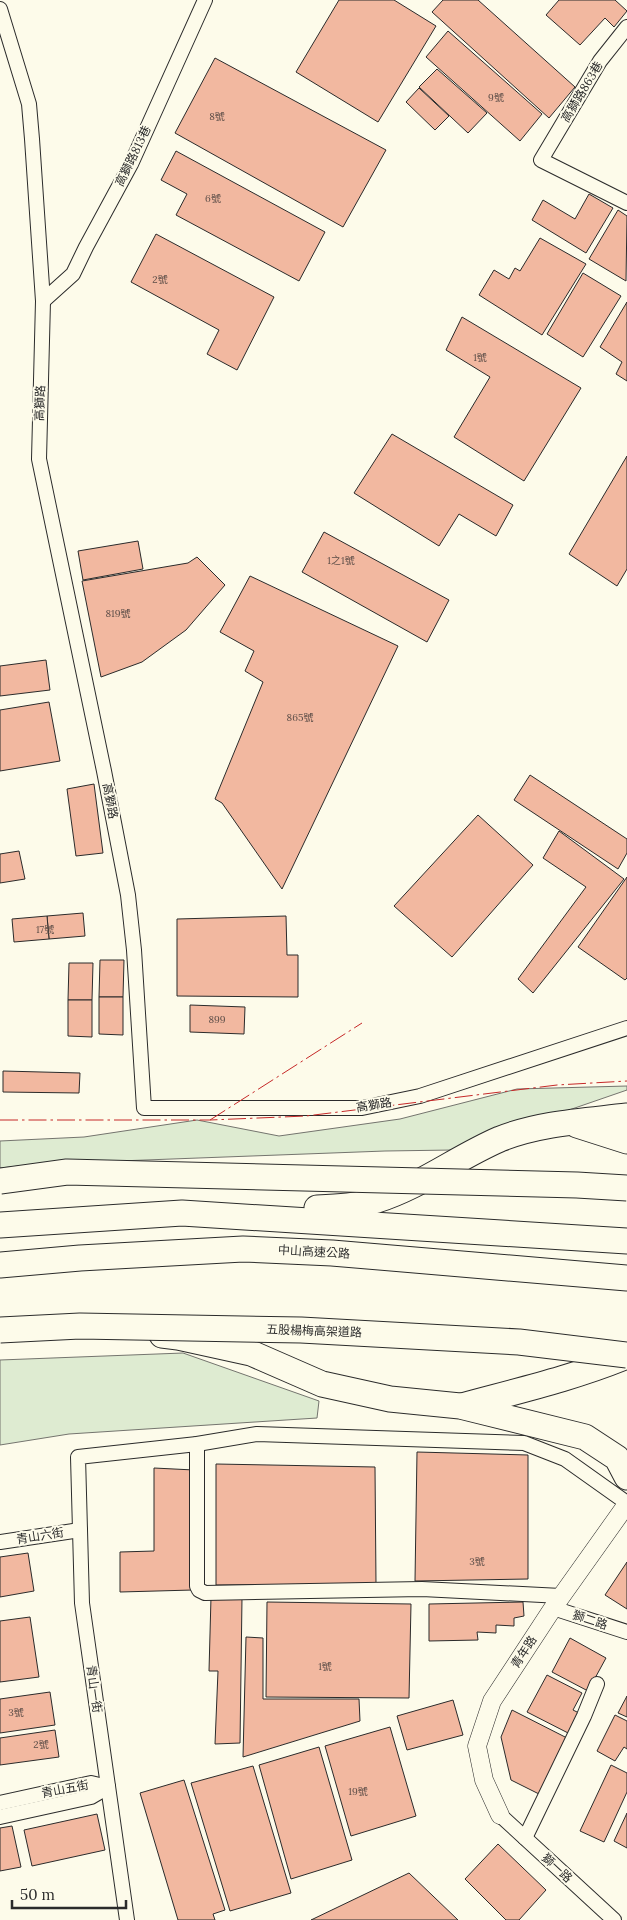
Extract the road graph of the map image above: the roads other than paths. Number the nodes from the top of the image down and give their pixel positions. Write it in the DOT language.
graph roads {
  1 [pos="205,0"];
  2 [pos="0,9"];
  3 [pos="627,27"];
  4 [pos="627,203"];
  5 [pos="44,301"];
  6 [pos="627,1028"];
  7 [pos="627,1116"];
  8 [pos="570,1123"];
  9 [pos="619,1139"];
  10 [pos="0,1182"];
  11 [pos="627,1188"];
  12 [pos="182,1213"];
  13 [pos="0,1224"];
  14 [pos="627,1241"];
  15 [pos="0,1264"];
  16 [pos="627,1278"];
  17 [pos="0,1321"];
  18 [pos="0,1330"];
  19 [pos="627,1356"];
  20 [pos="460,1406"];
  21 [pos="198,1444"];
  22 [pos="627,1477"];
  23 [pos="627,1504"];
  24 [pos="80,1530"];
  25 [pos="0,1542"];
  26 [pos="557,1602"];
  27 [pos="627,1632"];
  28 [pos="596,1684"];
  29 [pos="108,1787"];
  30 [pos="0,1803"];
  31 [pos="500,1815"];
  32 [pos="0,1817"];
  33 [pos="525,1838"];
  34 [pos="127,1920"];
  35 [pos="614,1920"];
  1 -- 5 [label="street, 高獅路813巷"];
  2 -- 5 [label="street, 高獅路"];
  3 -- 4 [label="street, 高獅路863巷"];
  5 -- 6 [label="street, 高獅路"];
  7 -- 8 [label="highway"];
  8 -- 9 [label="highway"];
  8 -- 12 [label="highway"];
  10 -- 11 [label="highway, bridge"];
  12 -- 13 [label="highway"];
  12 -- 14 [label="highway"];
  15 -- 16 [label="highway, 中山高速公路"];
  17 -- 20 [label="highway"];
  18 -- 19 [label="highway, 五股楊梅高架道路, bridge"];
  19 -- 20 [label="highway"];
  20 -- 22 [label="highway"];
  21 -- 23 [label="street"];
  21 -- 24 [label="street, 青山一街"];
  21 -- 26 [label="street, 獅二路"];
  23 -- 26 [label="street, 青年路"];
  24 -- 25 [label="street, 青山六街"];
  24 -- 29 [label="street, 青山一街"];
  26 -- 27 [label="street, 獅二路"];
  26 -- 31 [label="street, 青年路"];
  28 -- 33 [label="street"];
  29 -- 30 [label="street, 青山五街"];
  29 -- 32 [label="street, 青山五街"];
  29 -- 34 [label="street, 青山一街"];
  31 -- 33 [label="street, 獅一路"];
  33 -- 35 [label="street, 獅一路"];
}
